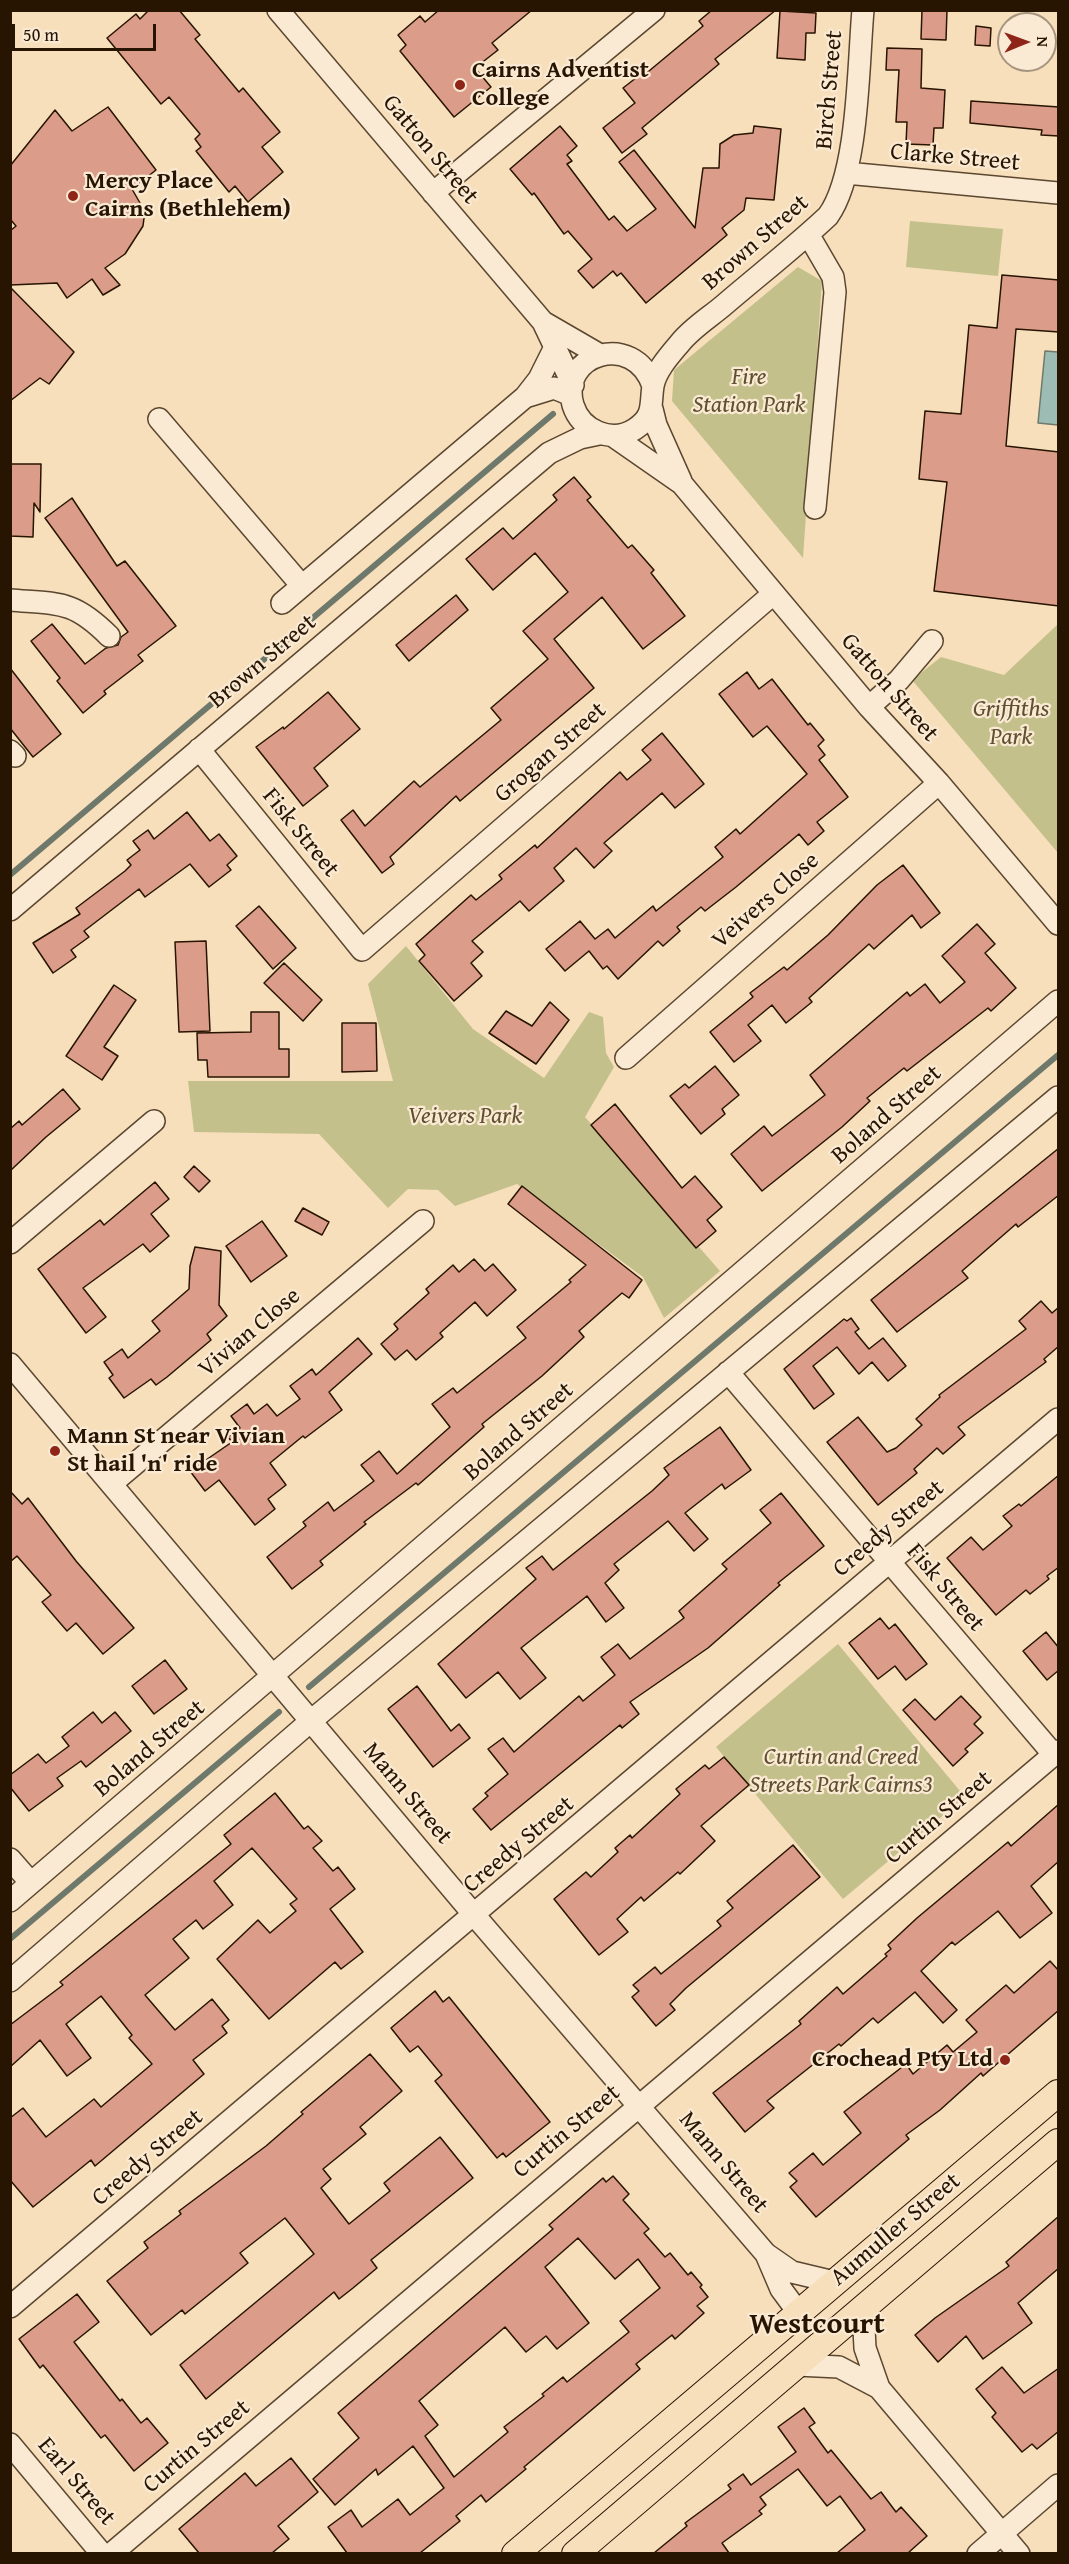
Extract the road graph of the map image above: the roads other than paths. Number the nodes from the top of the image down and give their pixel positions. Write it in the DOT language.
graph roads {
  1 [pos="278,10"];
  2 [pos="654,10"];
  3 [pos="863,10"];
  4 [pos="846,173"];
  5 [pos="433,193"];
  6 [pos="1059,193"];
  7 [pos="808,234"];
  8 [pos="543,322"];
  9 [pos="682,340"];
  10 [pos="555,347"];
  11 [pos="600,355"];
  12 [pos="634,358"];
  13 [pos="653,386"];
  14 [pos="572,395"];
  15 [pos="525,397"];
  16 [pos="652,409"];
  17 [pos="159,419"];
  18 [pos="606,435"];
  19 [pos="549,453"];
  20 [pos="682,484"];
  21 [pos="815,508"];
  22 [pos="302,586"];
  23 [pos="773,594"];
  24 [pos="10,600"];
  25 [pos="282,603"];
  26 [pos="109,636"];
  27 [pos="932,641"];
  28 [pos="869,707"];
  29 [pos="199,749"];
  30 [pos="939,783"];
  31 [pos="10,910"];
  32 [pos="1059,924"];
  33 [pos="362,950"];
  34 [pos="1059,1001"];
  35 [pos="626,1058"];
  36 [pos="1059,1097"];
  37 [pos="154,1121"];
  38 [pos="423,1221"];
  39 [pos="10,1243"];
  40 [pos="10,1364"];
  41 [pos="728,1372"];
  42 [pos="1059,1419"];
  43 [pos="111,1484"];
  44 [pos="889,1562"];
  45 [pos="273,1677"];
  46 [pos="312,1720"];
  47 [pos="1056,1753"];
  48 [pos="10,1859"];
  49 [pos="31,1884"];
  50 [pos="10,1901"];
  51 [pos="475,1916"];
  52 [pos="10,1982"];
  53 [pos="1059,2093"];
  54 [pos="640,2104"];
  55 [pos="1059,2142"];
  56 [pos="931,2251"];
  57 [pos="766,2254"];
  58 [pos="834,2282"];
  59 [pos="10,2307"];
  60 [pos="863,2309"];
  61 [pos="798,2312"];
  62 [pos="797,2365"];
  63 [pos="879,2388"];
  64 [pos="10,2444"];
  65 [pos="1059,2485"];
  66 [pos="1002,2533"];
  67 [pos="102,2553"];
  68 [pos="111,2553"];
  69 [pos="515,2553"];
  70 [pos="575,2553"];
  71 [pos="978,2553"];
  72 [pos="1019,2553"];
  1 -- 5 [label="street, Gatton Street"];
  2 -- 5 [label="street"];
  3 -- 4 [label="street, Birch Street"];
  4 -- 6 [label="street, Clarke Street"];
  4 -- 7 [label="street, Brown Street"];
  5 -- 8 [label="street, Gatton Street"];
  7 -- 9 [label="street, Brown Street"];
  7 -- 21 [label="street"];
  8 -- 10 [label="street, Gatton Street"];
  8 -- 11 [label="street, Gatton Street"];
  9 -- 12 [label="street, Brown Street"];
  9 -- 13 [label="street, Brown Street"];
  10 -- 14 [label="street, Gatton Street"];
  10 -- 15 [label="street, Brown Street"];
  11 -- 12 [label="street"];
  11 -- 14 [label="street"];
  12 -- 13 [label="street"];
  13 -- 16 [label="street"];
  14 -- 15 [label="street, Brown Street"];
  14 -- 18 [label="street"];
  14 -- 19 [label="street, Brown Street"];
  15 -- 22 [label="street, Brown Street"];
  16 -- 18 [label="street"];
  16 -- 20 [label="street"];
  17 -- 22 [label="street"];
  18 -- 19 [label="street, Brown Street"];
  18 -- 20 [label="street"];
  19 -- 29 [label="street, Brown Street"];
  20 -- 23 [label="street, Gatton Street"];
  22 -- 25 [label="street, Brown Street"];
  23 -- 28 [label="street, Gatton Street"];
  23 -- 33 [label="street, Grogan Street"];
  24 -- 26 [label="street"];
  27 -- 28 [label="street"];
  28 -- 30 [label="street, Gatton Street"];
  29 -- 31 [label="street, Brown Street"];
  29 -- 33 [label="street, Fisk Street"];
  30 -- 32 [label="street, Gatton Street"];
  30 -- 35 [label="street, Veivers Close"];
  34 -- 45 [label="street, Boland Street"];
  36 -- 41 [label="street"];
  37 -- 39 [label="street"];
  38 -- 43 [label="street, Vivian Close"];
  40 -- 43 [label="street, Mann Street"];
  41 -- 44 [label="street, Fisk Street"];
  41 -- 46 [label="street"];
  42 -- 44 [label="street, Creedy Street"];
  43 -- 45 [label="street, Mann Street"];
  44 -- 47 [label="street, Fisk Street"];
  44 -- 51 [label="street, Creedy Street"];
  45 -- 46 [label="street, Mann Street"];
  45 -- 49 [label="street, Boland Street"];
  46 -- 51 [label="street, Mann Street"];
  46 -- 52 [label="street"];
  47 -- 54 [label="street, Curtin Street"];
  48 -- 49 [label="street"];
  49 -- 50 [label="street, Boland Street"];
  51 -- 54 [label="street, Mann Street"];
  51 -- 59 [label="street, Creedy Street"];
  53 -- 58 [label="main road, Aumuller Street"];
  54 -- 57 [label="street, Mann Street"];
  54 -- 68 [label="street, Curtin Street"];
  55 -- 56 [label="main road, Aumuller Street"];
  56 -- 60 [label="main road, Aumuller Street"];
  56 -- 61 [label="main road"];
  57 -- 58 [label="street, Mann Street"];
  57 -- 61 [label="street, Mann Street"];
  58 -- 61 [label="main road, Aumuller Street"];
  60 -- 62 [label="main road, Aumuller Street"];
  60 -- 63 [label="street"];
  61 -- 69 [label="main road, Aumuller Street"];
  62 -- 63 [label="street"];
  62 -- 70 [label="main road, Aumuller Street"];
  63 -- 66 [label="street"];
  64 -- 67 [label="street, Earl Street"];
  65 -- 66 [label="street"];
  66 -- 71 [label="street"];
  66 -- 72 [label="street"];
}
